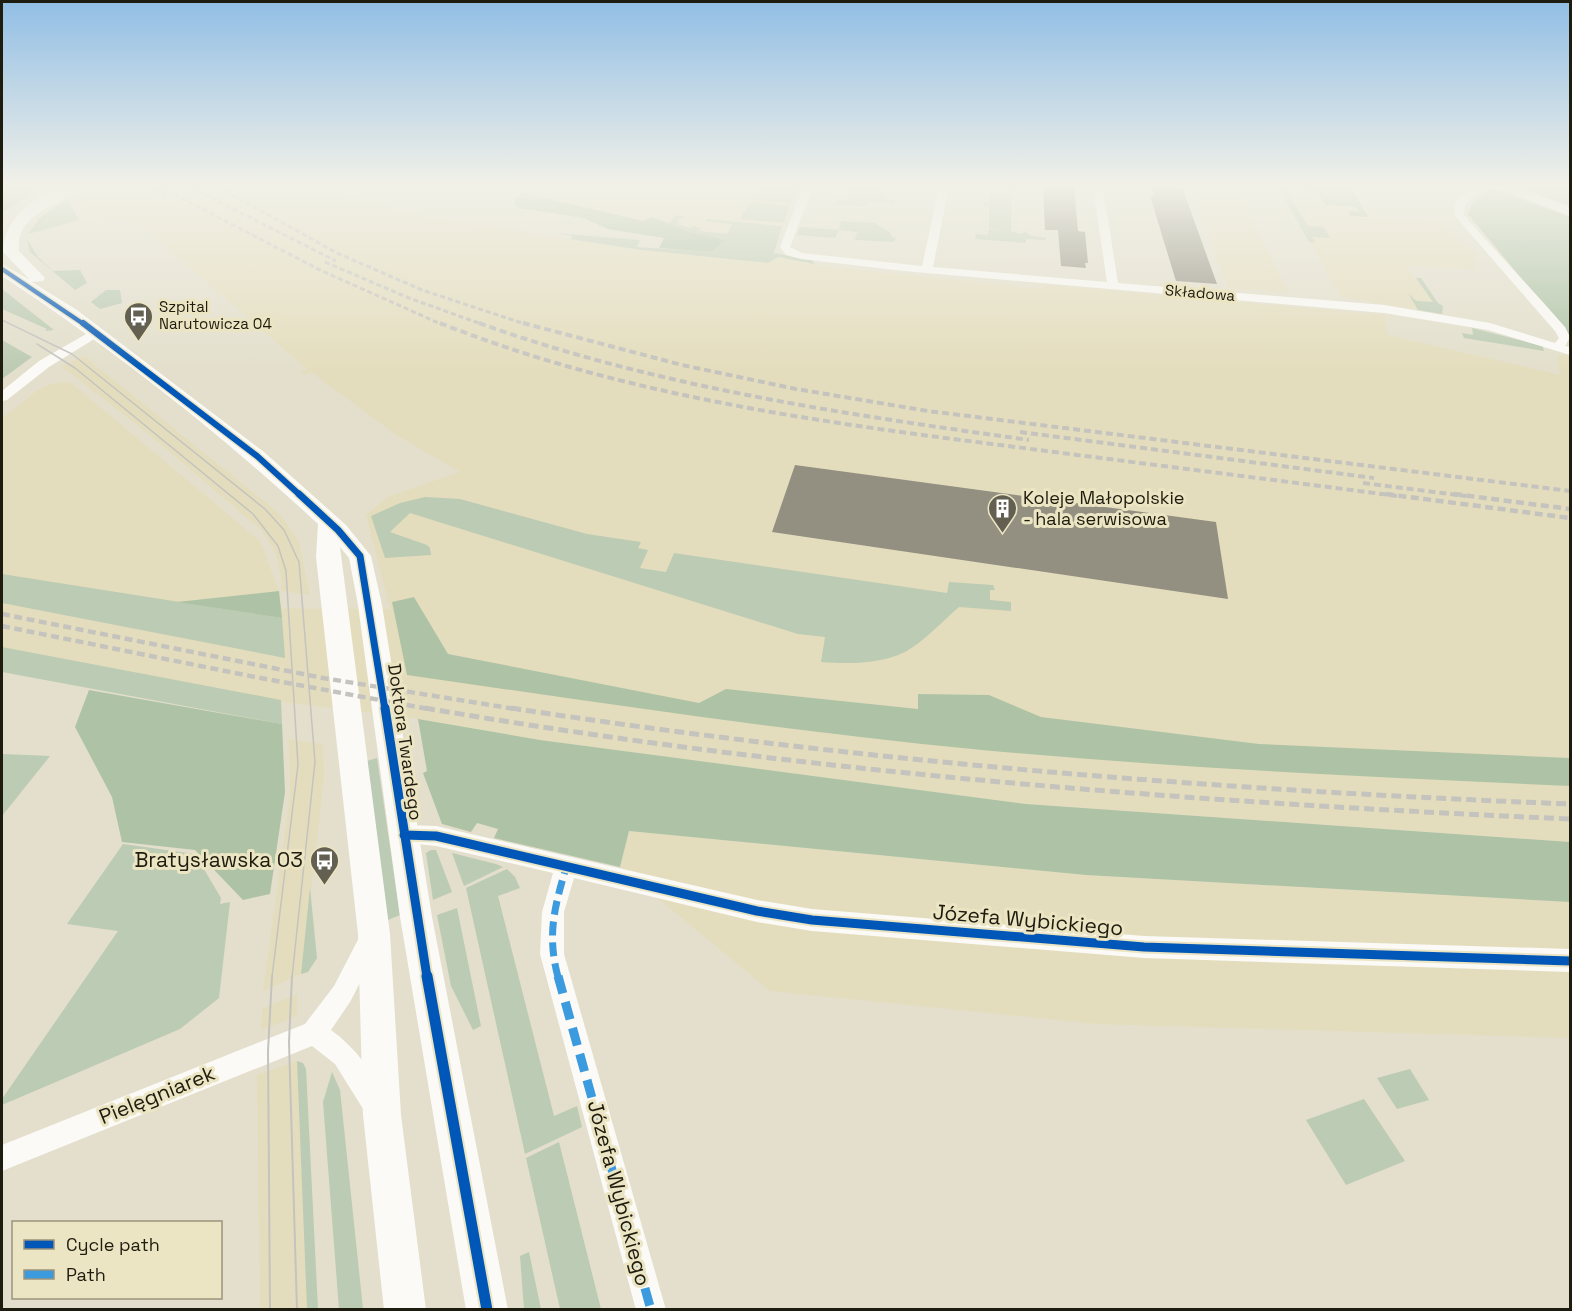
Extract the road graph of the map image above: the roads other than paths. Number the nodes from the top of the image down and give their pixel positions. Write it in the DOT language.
graph roads {
  1 [pos="11,248"];
  2 [pos="785,248"];
  3 [pos="931,248"];
  4 [pos="1107,248"];
  5 [pos="1487,248"];
  6 [pos="2,269"];
  7 [pos="927,269"];
  8 [pos="1113,285"];
  9 [pos="46,297"];
  10 [pos="95,333"];
  11 [pos="1558,347"];
  12 [pos="1570,351"];
  13 [pos="2,397"];
  14 [pos="329,522"];
  15 [pos="404,835"];
  16 [pos="566,868"];
  17 [pos="374,933"];
  18 [pos="1570,961"];
  19 [pos="314,1033"];
  20 [pos="382,1115"];
  21 [pos="2,1158"];
  22 [pos="405,1310"];
  23 [pos="488,1310"];
  24 [pos="651,1310"];
  1 -- 9 [label="street"];
  2 -- 7 [label="street, Składowa"];
  3 -- 7 [label="street"];
  4 -- 8 [label="street"];
  5 -- 11 [label="street"];
  6 -- 9 [label="street, Doktora Twardego"];
  7 -- 8 [label="street, Składowa"];
  8 -- 11 [label="street, Składowa"];
  9 -- 10 [label="street, Doktora Twardego"];
  10 -- 13 [label="street"];
  10 -- 14 [label="street, Doktora Twardego"];
  11 -- 12 [label="street, Składowa"];
  14 -- 15 [label="street, Doktora Twardego"];
  14 -- 17 [label="street"];
  15 -- 16 [label="street, Józefa Wybickiego"];
  15 -- 23 [label="street, Doktora Twardego"];
  16 -- 18 [label="street, Józefa Wybickiego"];
  16 -- 24 [label="street, Józefa Wybickiego"];
  17 -- 19 [label="street"];
  17 -- 20 [label="street"];
  19 -- 20 [label="street"];
  19 -- 21 [label="street, Pielęgniarek"];
  20 -- 22 [label="street"];
}
